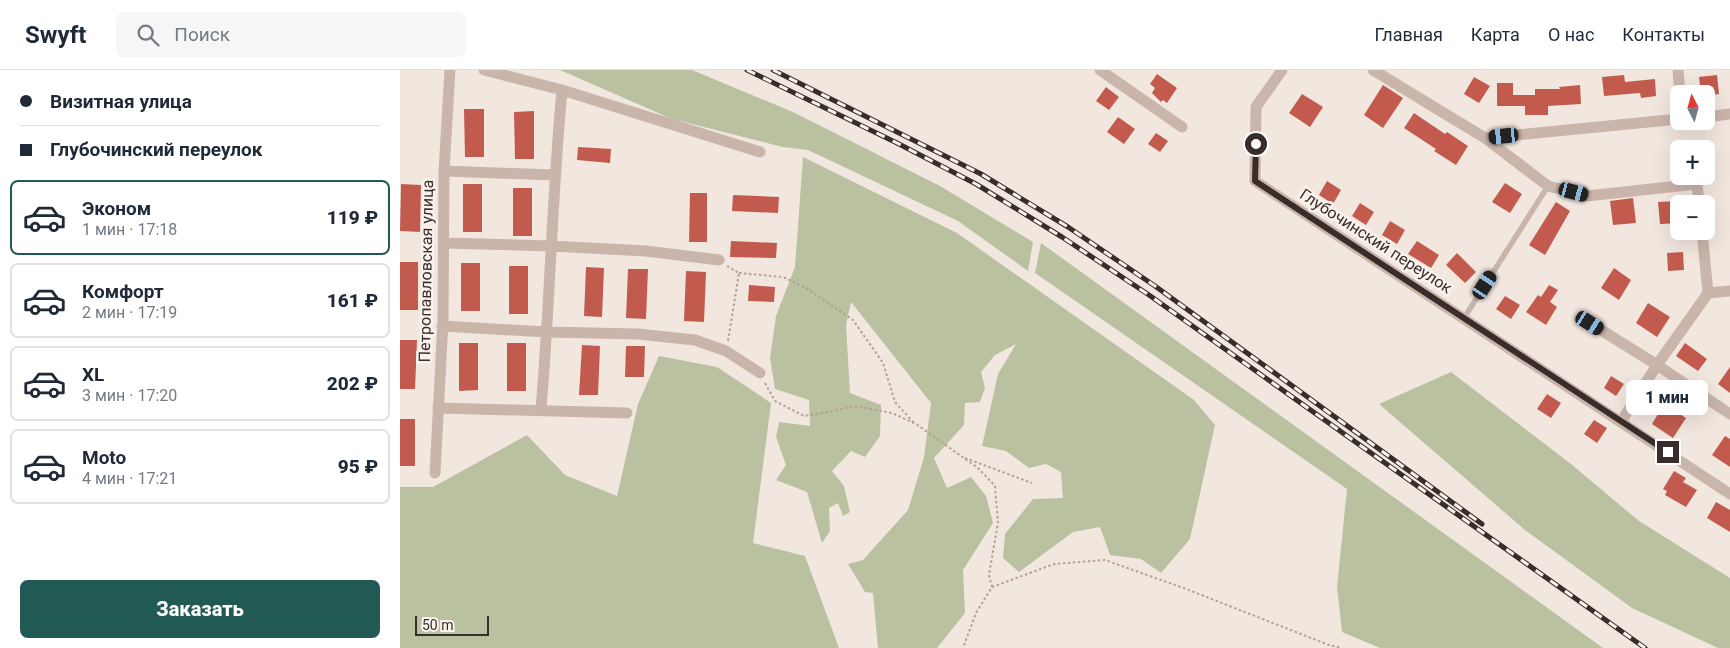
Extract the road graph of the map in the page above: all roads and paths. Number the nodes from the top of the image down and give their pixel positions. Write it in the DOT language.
graph roads {
  1 [pos="450,70"];
  2 [pos="484,70"];
  3 [pos="1100,70"];
  4 [pos="1282,70"];
  5 [pos="1374,70"];
  6 [pos="1678,70"];
  7 [pos="1679,85"];
  8 [pos="562,90"];
  9 [pos="1730,114"];
  10 [pos="1715,116"];
  11 [pos="1670,120"];
  12 [pos="1182,127"];
  13 [pos="1485,138"];
  14 [pos="760,152"];
  15 [pos="444,171"];
  16 [pos="554,175"];
  17 [pos="1548,186"];
  18 [pos="1698,195"];
  19 [pos="1703,240"];
  20 [pos="444,244"];
  21 [pos="550,246"];
  22 [pos="719,260"];
  23 [pos="740,273"];
  24 [pos="1730,291"];
  25 [pos="1708,294"];
  26 [pos="1464,318"];
  27 [pos="1590,323"];
  28 [pos="442,326"];
  29 [pos="547,332"];
  30 [pos="726,351"];
  31 [pos="1657,364"];
  32 [pos="760,373"];
  33 [pos="438,408"];
  34 [pos="541,409"];
  35 [pos="627,413"];
  36 [pos="1730,414"];
  37 [pos="1621,422"];
  38 [pos="916,424"];
  39 [pos="961,456"];
  40 [pos="435,473"];
  41 [pos="1032,483"];
  42 [pos="1730,494"];
  43 [pos="992,587"];
  44 [pos="964,648"];
  45 [pos="1342,648"];
  1 -- 15 [label="street, Петропавловская улица"];
  2 -- 8 [label="street"];
  3 -- 12 [label="street"];
  4 -- 26 [label="street, Глубочинский переулок"];
  5 -- 13 [label="street"];
  6 -- 7 [label="street"];
  8 -- 14 [label="street"];
  8 -- 16 [label="street"];
  9 -- 10 [label="street"];
  11 -- 13 [label="street"];
  13 -- 17 [label="street"];
  15 -- 16 [label="street"];
  15 -- 20 [label="street, Петропавловская улица"];
  16 -- 21 [label="street"];
  17 -- 18 [label="street"];
  17 -- 26 [label="lane"];
  19 -- 25 [label="street"];
  20 -- 21 [label="street"];
  20 -- 28 [label="street, Петропавловская улица"];
  21 -- 22 [label="street"];
  21 -- 29 [label="street"];
  22 -- 23 [label="path"];
  23 -- 30 [label="path"];
  23 -- 38 [label="path"];
  24 -- 25 [label="street"];
  25 -- 31 [label="street"];
  26 -- 37 [label="street, Глубочинский переулок"];
  27 -- 31 [label="street"];
  28 -- 29 [label="street"];
  28 -- 33 [label="street, Петропавловская улица"];
  29 -- 30 [label="street"];
  29 -- 34 [label="street"];
  30 -- 32 [label="street"];
  31 -- 36 [label="street"];
  31 -- 37 [label="street"];
  32 -- 38 [label="path"];
  33 -- 34 [label="street"];
  33 -- 40 [label="street, Петропавловская улица"];
  34 -- 35 [label="street"];
  37 -- 42 [label="street, Глубочинский переулок"];
  38 -- 39 [label="path"];
  39 -- 41 [label="path"];
  39 -- 43 [label="path"];
  43 -- 44 [label="path"];
  43 -- 45 [label="path"];
}
